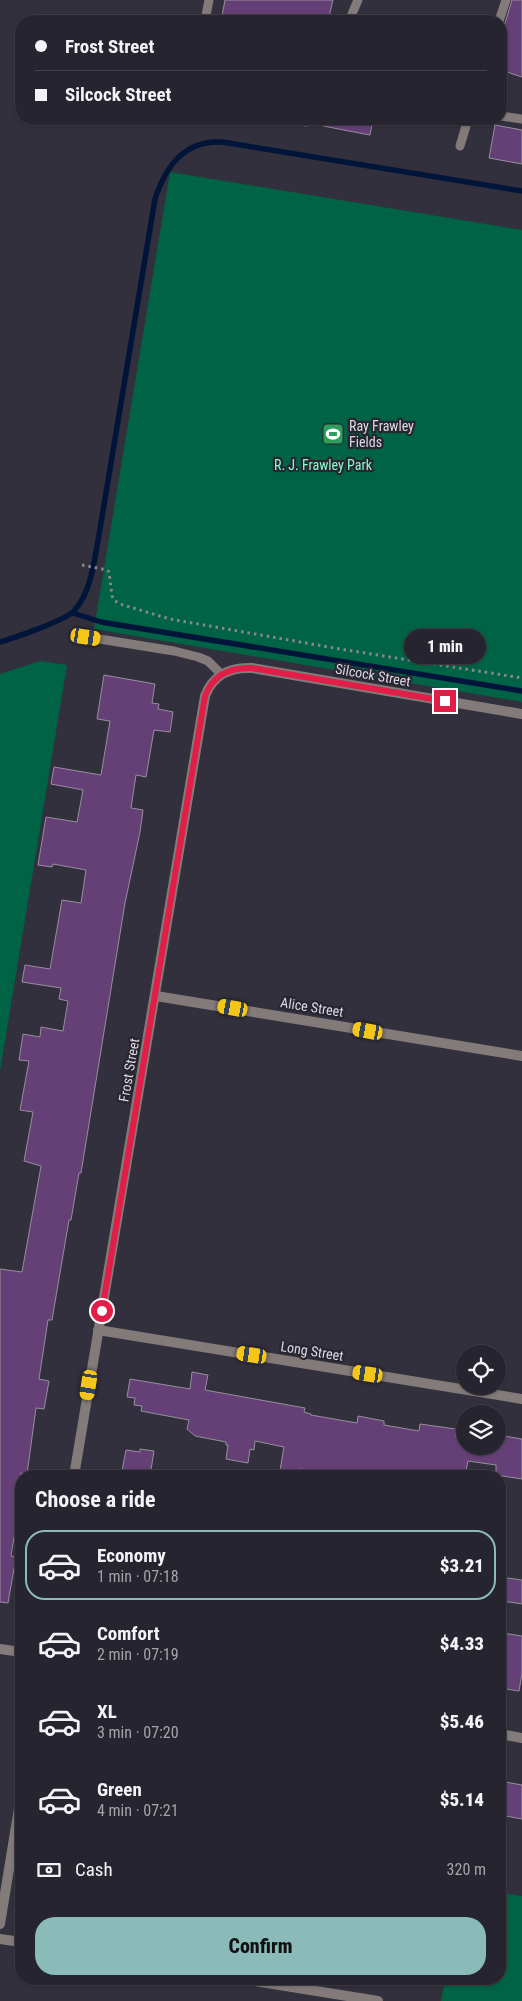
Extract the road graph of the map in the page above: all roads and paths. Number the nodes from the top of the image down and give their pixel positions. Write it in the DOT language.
graph roads {
  1 [pos="209,0"];
  2 [pos="358,0"];
  3 [pos="506,0"];
  4 [pos="206,15"];
  5 [pos="352,15"];
  6 [pos="501,15"];
  7 [pos="507,117"];
  8 [pos="522,119"];
  9 [pos="466,125"];
  10 [pos="460,146"];
  11 [pos="82,565"];
  12 [pos="86,637"];
  13 [pos="220,674"];
  14 [pos="522,678"];
  15 [pos="522,714"];
  16 [pos="156,996"];
  17 [pos="522,1056"];
  18 [pos="98,1330"];
  19 [pos="522,1399"];
  20 [pos="75,1470"];
  21 [pos="0,1649"];
  22 [pos="15,1651"];
  23 [pos="506,1735"];
  24 [pos="522,1738"];
  25 [pos="15,1833"];
  26 [pos="0,1924"];
  27 [pos="0,1939"];
  28 [pos="15,1941"];
  29 [pos="279,1985"];
  30 [pos="378,2001"];
  1 -- 4 [label="lane"];
  2 -- 5 [label="lane"];
  3 -- 6 [label="lane"];
  7 -- 8 [label="lane"];
  9 -- 10 [label="lane"];
  11 -- 14 [label="path"];
  12 -- 13 [label="lane"];
  13 -- 15 [label="street, Silcock Street"];
  13 -- 16 [label="street, Frost Street"];
  16 -- 17 [label="street, Alice Street"];
  16 -- 18 [label="street, Frost Street"];
  18 -- 19 [label="street, Long Street"];
  18 -- 20 [label="street, Frost Street"];
  21 -- 22 [label="street"];
  23 -- 24 [label="street"];
  25 -- 26 [label="street"];
  27 -- 28 [label="street"];
  29 -- 30 [label="street"];
}
